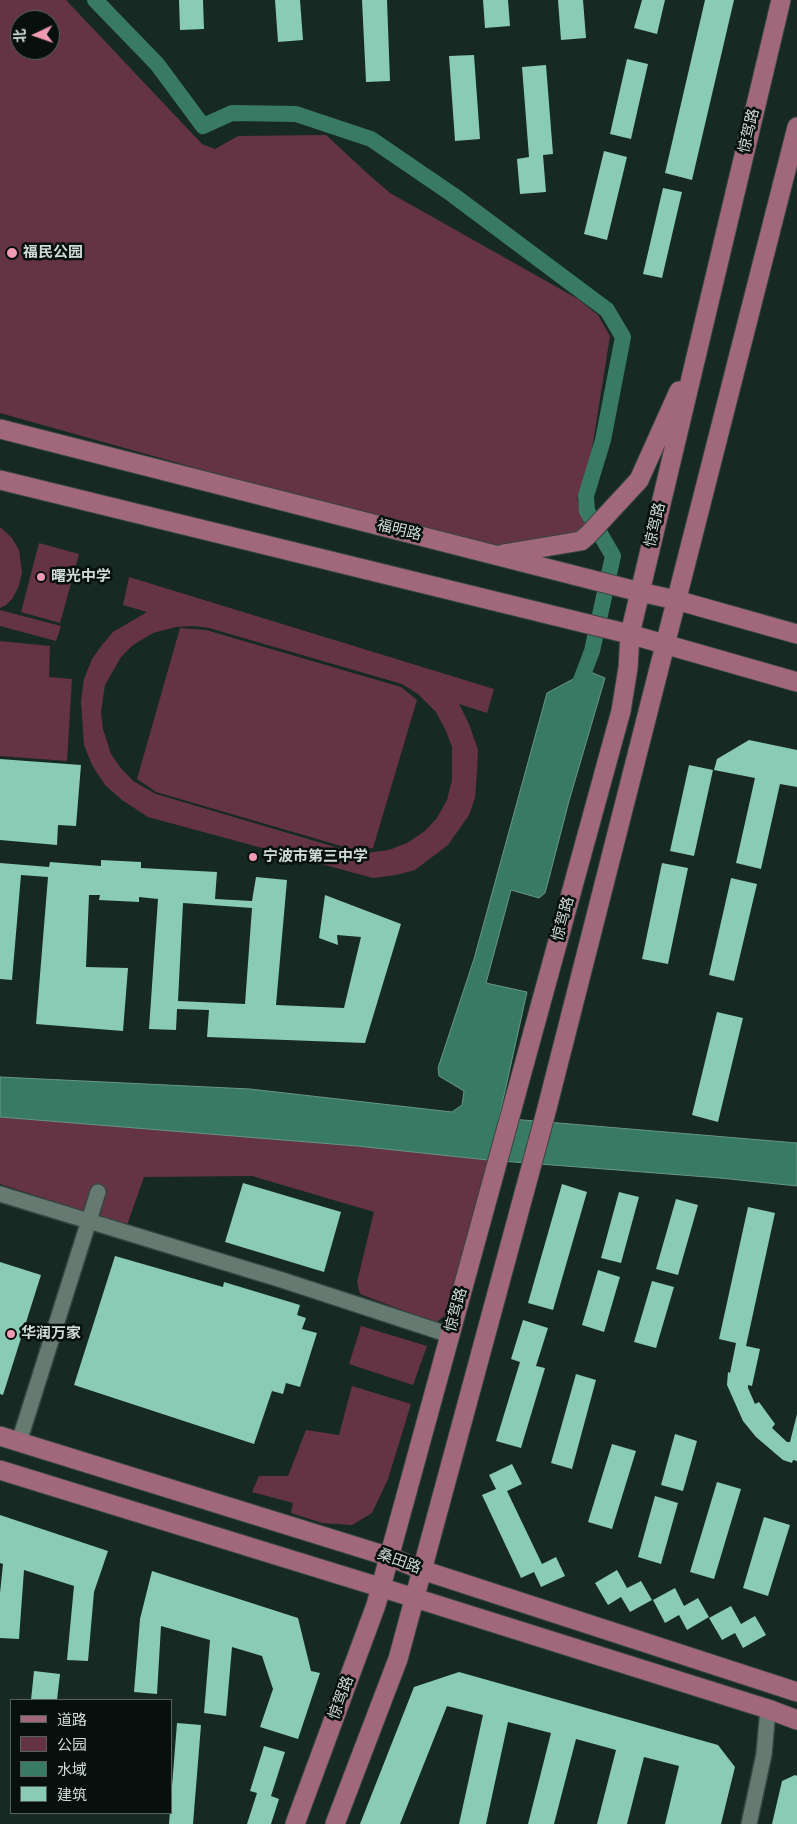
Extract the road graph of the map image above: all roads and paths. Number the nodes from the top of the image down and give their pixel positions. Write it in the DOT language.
graph roads {
  1 [pos="781,0"];
  2 [pos="797,127"];
  3 [pos="697,352"];
  4 [pos="0,429"];
  5 [pos="0,480"];
  6 [pos="495,555"];
  7 [pos="639,592"];
  8 [pos="676,600"];
  9 [pos="629,634"];
  10 [pos="797,634"];
  11 [pos="665,644"];
  12 [pos="797,682"];
  13 [pos="98,1192"];
  14 [pos="0,1194"];
  15 [pos="89,1222"];
  16 [pos="450,1336"];
  17 [pos="0,1436"];
  18 [pos="18,1442"];
  19 [pos="0,1470"];
  20 [pos="390,1557"];
  21 [pos="422,1570"];
  22 [pos="381,1588"];
  23 [pos="415,1598"];
  24 [pos="797,1692"];
  25 [pos="768,1709"];
  26 [pos="797,1720"];
  27 [pos="295,1824"];
  28 [pos="335,1824"];
  29 [pos="749,1824"];
  1 -- 3 [label="main road, 惊驾路"];
  2 -- 8 [label="main road, 惊驾路"];
  3 -- 6 [label="main road"];
  3 -- 7 [label="main road, 惊驾路"];
  4 -- 6 [label="main road, 福明路"];
  5 -- 9 [label="main road"];
  6 -- 7 [label="main road, 福明路"];
  7 -- 8 [label="main road, 福明路"];
  7 -- 9 [label="main road, 惊驾路"];
  8 -- 10 [label="main road, 福明路"];
  8 -- 11 [label="main road, 惊驾路"];
  9 -- 11 [label="main road"];
  9 -- 16 [label="main road, 惊驾路"];
  11 -- 12 [label="main road"];
  11 -- 21 [label="main road, 惊驾路"];
  13 -- 15 [label="street"];
  14 -- 15 [label="street"];
  15 -- 16 [label="street"];
  15 -- 18 [label="street"];
  16 -- 20 [label="main road, 惊驾路"];
  17 -- 18 [label="main road, 桑田路"];
  18 -- 20 [label="main road, 桑田路"];
  19 -- 22 [label="main road, 桑田路"];
  20 -- 21 [label="main road, 桑田路"];
  20 -- 22 [label="main road, 惊驾路"];
  21 -- 23 [label="main road, 惊驾路"];
  21 -- 24 [label="main road, 桑田路"];
  22 -- 23 [label="main road, 桑田路"];
  22 -- 27 [label="main road, 惊驾路"];
  23 -- 25 [label="main road, 桑田路"];
  23 -- 28 [label="main road, 惊驾路"];
  25 -- 26 [label="main road, 桑田路"];
  25 -- 29 [label="street"];
}
